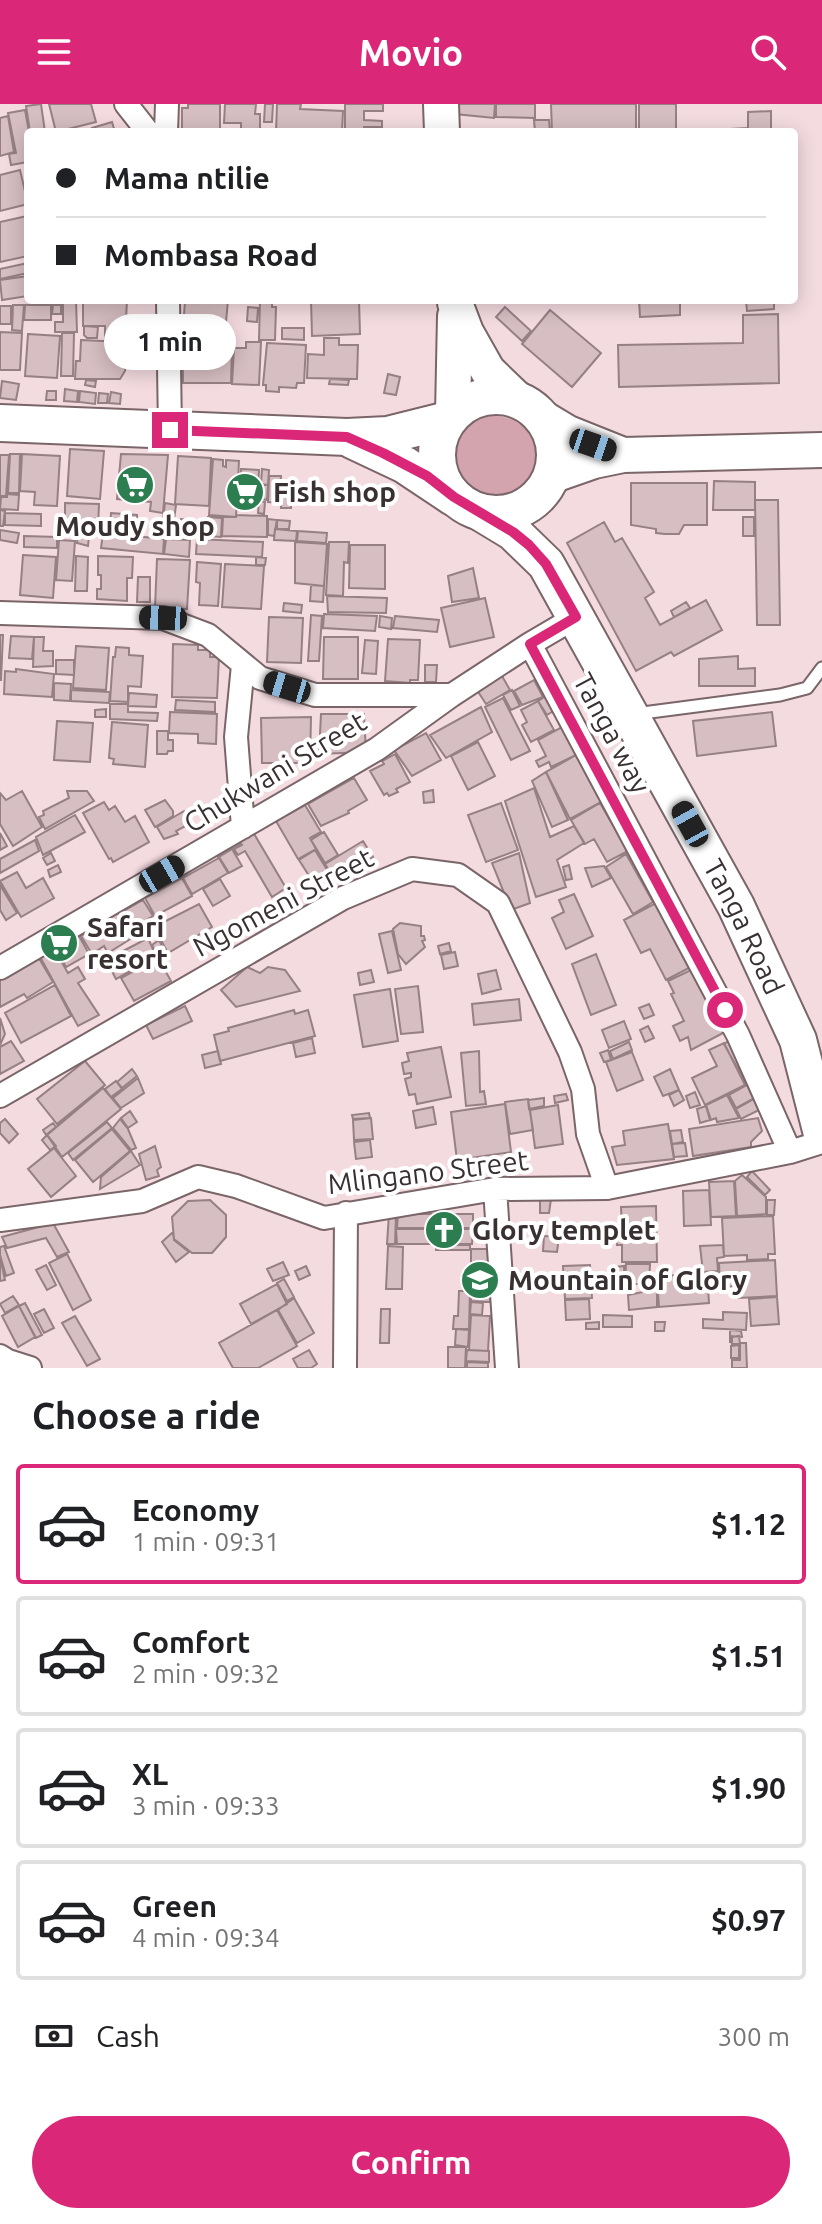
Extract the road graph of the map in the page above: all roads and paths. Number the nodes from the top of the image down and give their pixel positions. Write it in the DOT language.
graph roads {
  1 [pos="126,104"];
  2 [pos="167,104"];
  3 [pos="441,104"];
  4 [pos="145,128"];
  5 [pos="166,128"];
  6 [pos="442,128"];
  7 [pos="168,304"];
  8 [pos="455,304"];
  9 [pos="456,304"];
  10 [pos="530,408"];
  11 [pos="450,417"];
  12 [pos="0,423"];
  13 [pos="170,430"];
  14 [pos="347,437"];
  15 [pos="822,450"];
  16 [pos="623,455"];
  17 [pos="549,481"];
  18 [pos="467,505"];
  19 [pos="546,564"];
  20 [pos="0,613"];
  21 [pos="576,617"];
  22 [pos="530,644"];
  23 [pos="243,665"];
  24 [pos="822,668"];
  25 [pos="452,695"];
  26 [pos="630,715"];
  27 [pos="243,827"];
  28 [pos="0,968"];
  29 [pos="0,1096"];
  30 [pos="822,1134"];
  31 [pos="822,1142"];
  32 [pos="790,1152"];
  33 [pos="607,1188"];
  34 [pos="495,1189"];
  35 [pos="346,1213"];
  36 [pos="0,1220"];
  37 [pos="0,1356"];
  38 [pos="30,1368"];
  39 [pos="345,1368"];
  40 [pos="507,1368"];
  1 -- 4 [label="street"];
  2 -- 5 [label="street"];
  3 -- 6 [label="main road"];
  7 -- 13 [label="street"];
  8 -- 11 [label="main road"];
  9 -- 10 [label="main road"];
  10 -- 11 [label="highway"];
  10 -- 16 [label="main road"];
  10 -- 17 [label="highway"];
  11 -- 14 [label="highway"];
  11 -- 18 [label="highway"];
  12 -- 13 [label="highway"];
  13 -- 14 [label="highway"];
  14 -- 18 [label="highway"];
  15 -- 16 [label="main road"];
  16 -- 17 [label="main road"];
  17 -- 18 [label="highway"];
  17 -- 19 [label="highway"];
  18 -- 19 [label="highway"];
  19 -- 21 [label="highway, Tanga Road"];
  20 -- 23 [label="street"];
  21 -- 22 [label="street, Chukwani Street"];
  21 -- 26 [label="highway, Tanga Road"];
  22 -- 25 [label="street, Chukwani Street"];
  22 -- 32 [label="street, Tanga way"];
  23 -- 25 [label="street"];
  23 -- 27 [label="street"];
  24 -- 26 [label="lane"];
  25 -- 27 [label="street, Chukwani Street"];
  26 -- 30 [label="highway, Tanga Road"];
  27 -- 28 [label="street, Chukwani Street"];
  29 -- 33 [label="street, Ngomeni Street"];
  31 -- 32 [label="street, Mlingano Street"];
  32 -- 33 [label="street, Mlingano Street"];
  33 -- 34 [label="street, Mlingano Street"];
  34 -- 35 [label="street, Mlingano Street"];
  34 -- 40 [label="street"];
  35 -- 36 [label="street, Mlingano Street"];
  35 -- 39 [label="street"];
  37 -- 38 [label="street"];
}
